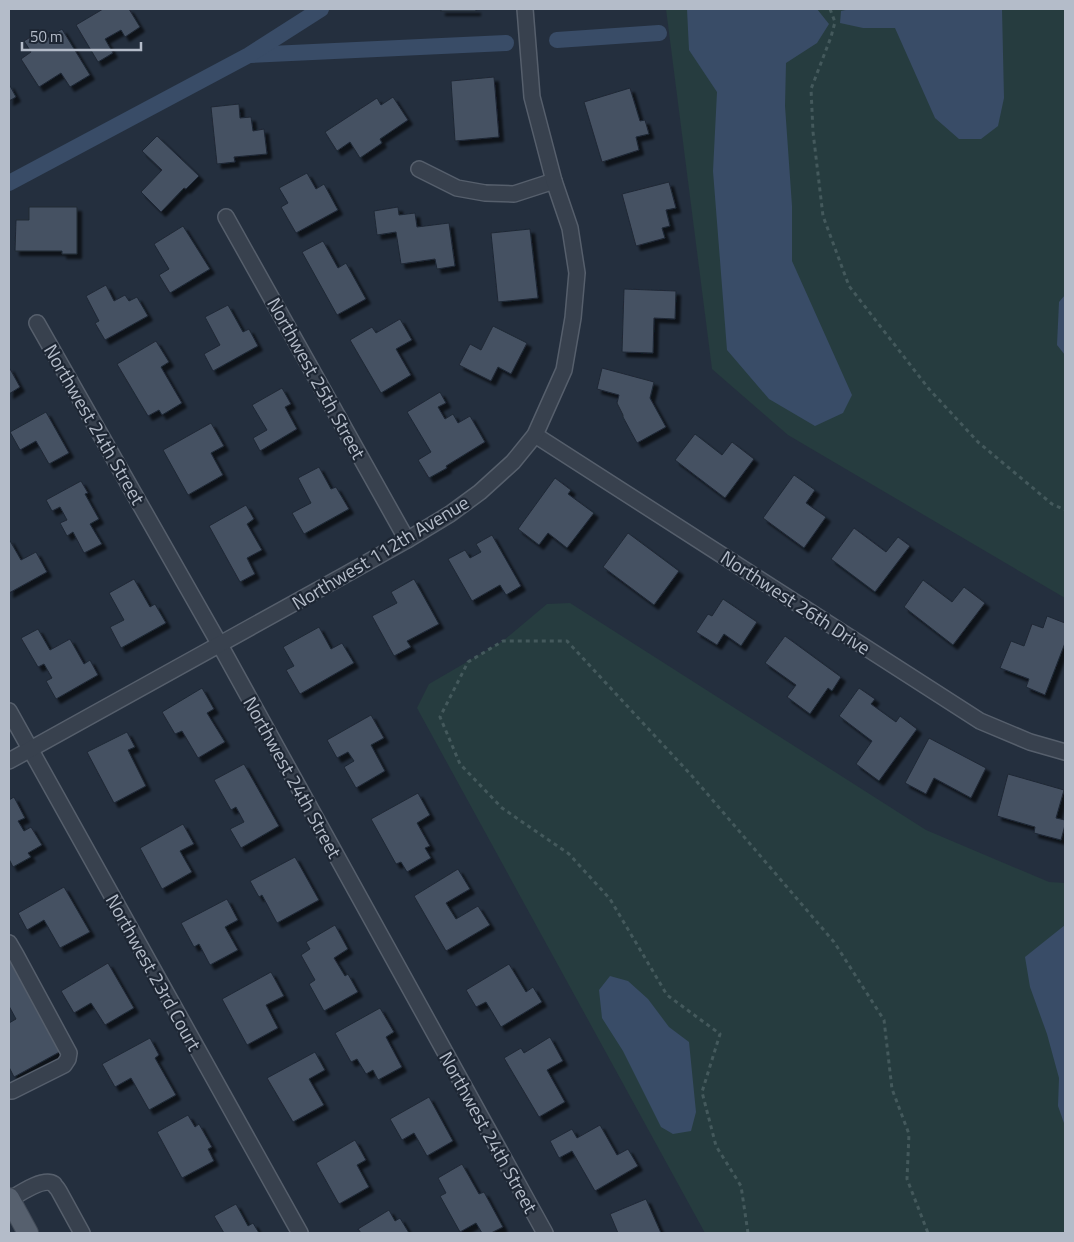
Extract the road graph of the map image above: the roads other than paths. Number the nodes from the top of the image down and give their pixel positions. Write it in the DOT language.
graph roads {
  1 [pos="525,9"];
  2 [pos="418,169"];
  3 [pos="554,182"];
  4 [pos="226,217"];
  5 [pos="37,323"];
  6 [pos="536,435"];
  7 [pos="407,540"];
  8 [pos="220,645"];
  9 [pos="9,711"];
  10 [pos="30,749"];
  11 [pos="1065,752"];
  12 [pos="9,760"];
  13 [pos="9,943"];
  14 [pos="9,1091"];
  15 [pos="9,1199"];
  16 [pos="28,1233"];
  17 [pos="82,1233"];
  18 [pos="300,1233"];
  19 [pos="546,1233"];
  1 -- 3 [label="street, Northwest 112th Avenue"];
  2 -- 3 [label="street"];
  3 -- 6 [label="street, Northwest 112th Avenue"];
  4 -- 7 [label="street, Northwest 25th Street"];
  5 -- 8 [label="street, Northwest 24th Street"];
  6 -- 7 [label="street, Northwest 112th Avenue"];
  6 -- 11 [label="street, Northwest 26th Drive"];
  7 -- 8 [label="street, Northwest 112th Avenue"];
  8 -- 10 [label="street, Northwest 112th Avenue"];
  8 -- 19 [label="street, Northwest 24th Street"];
  9 -- 10 [label="street, Northwest 23rd Court"];
  10 -- 12 [label="street, Northwest 112th Avenue"];
  10 -- 18 [label="street, Northwest 23rd Court"];
  13 -- 14 [label="street"];
  15 -- 16 [label="main road"];
  15 -- 17 [label="street"];
}
